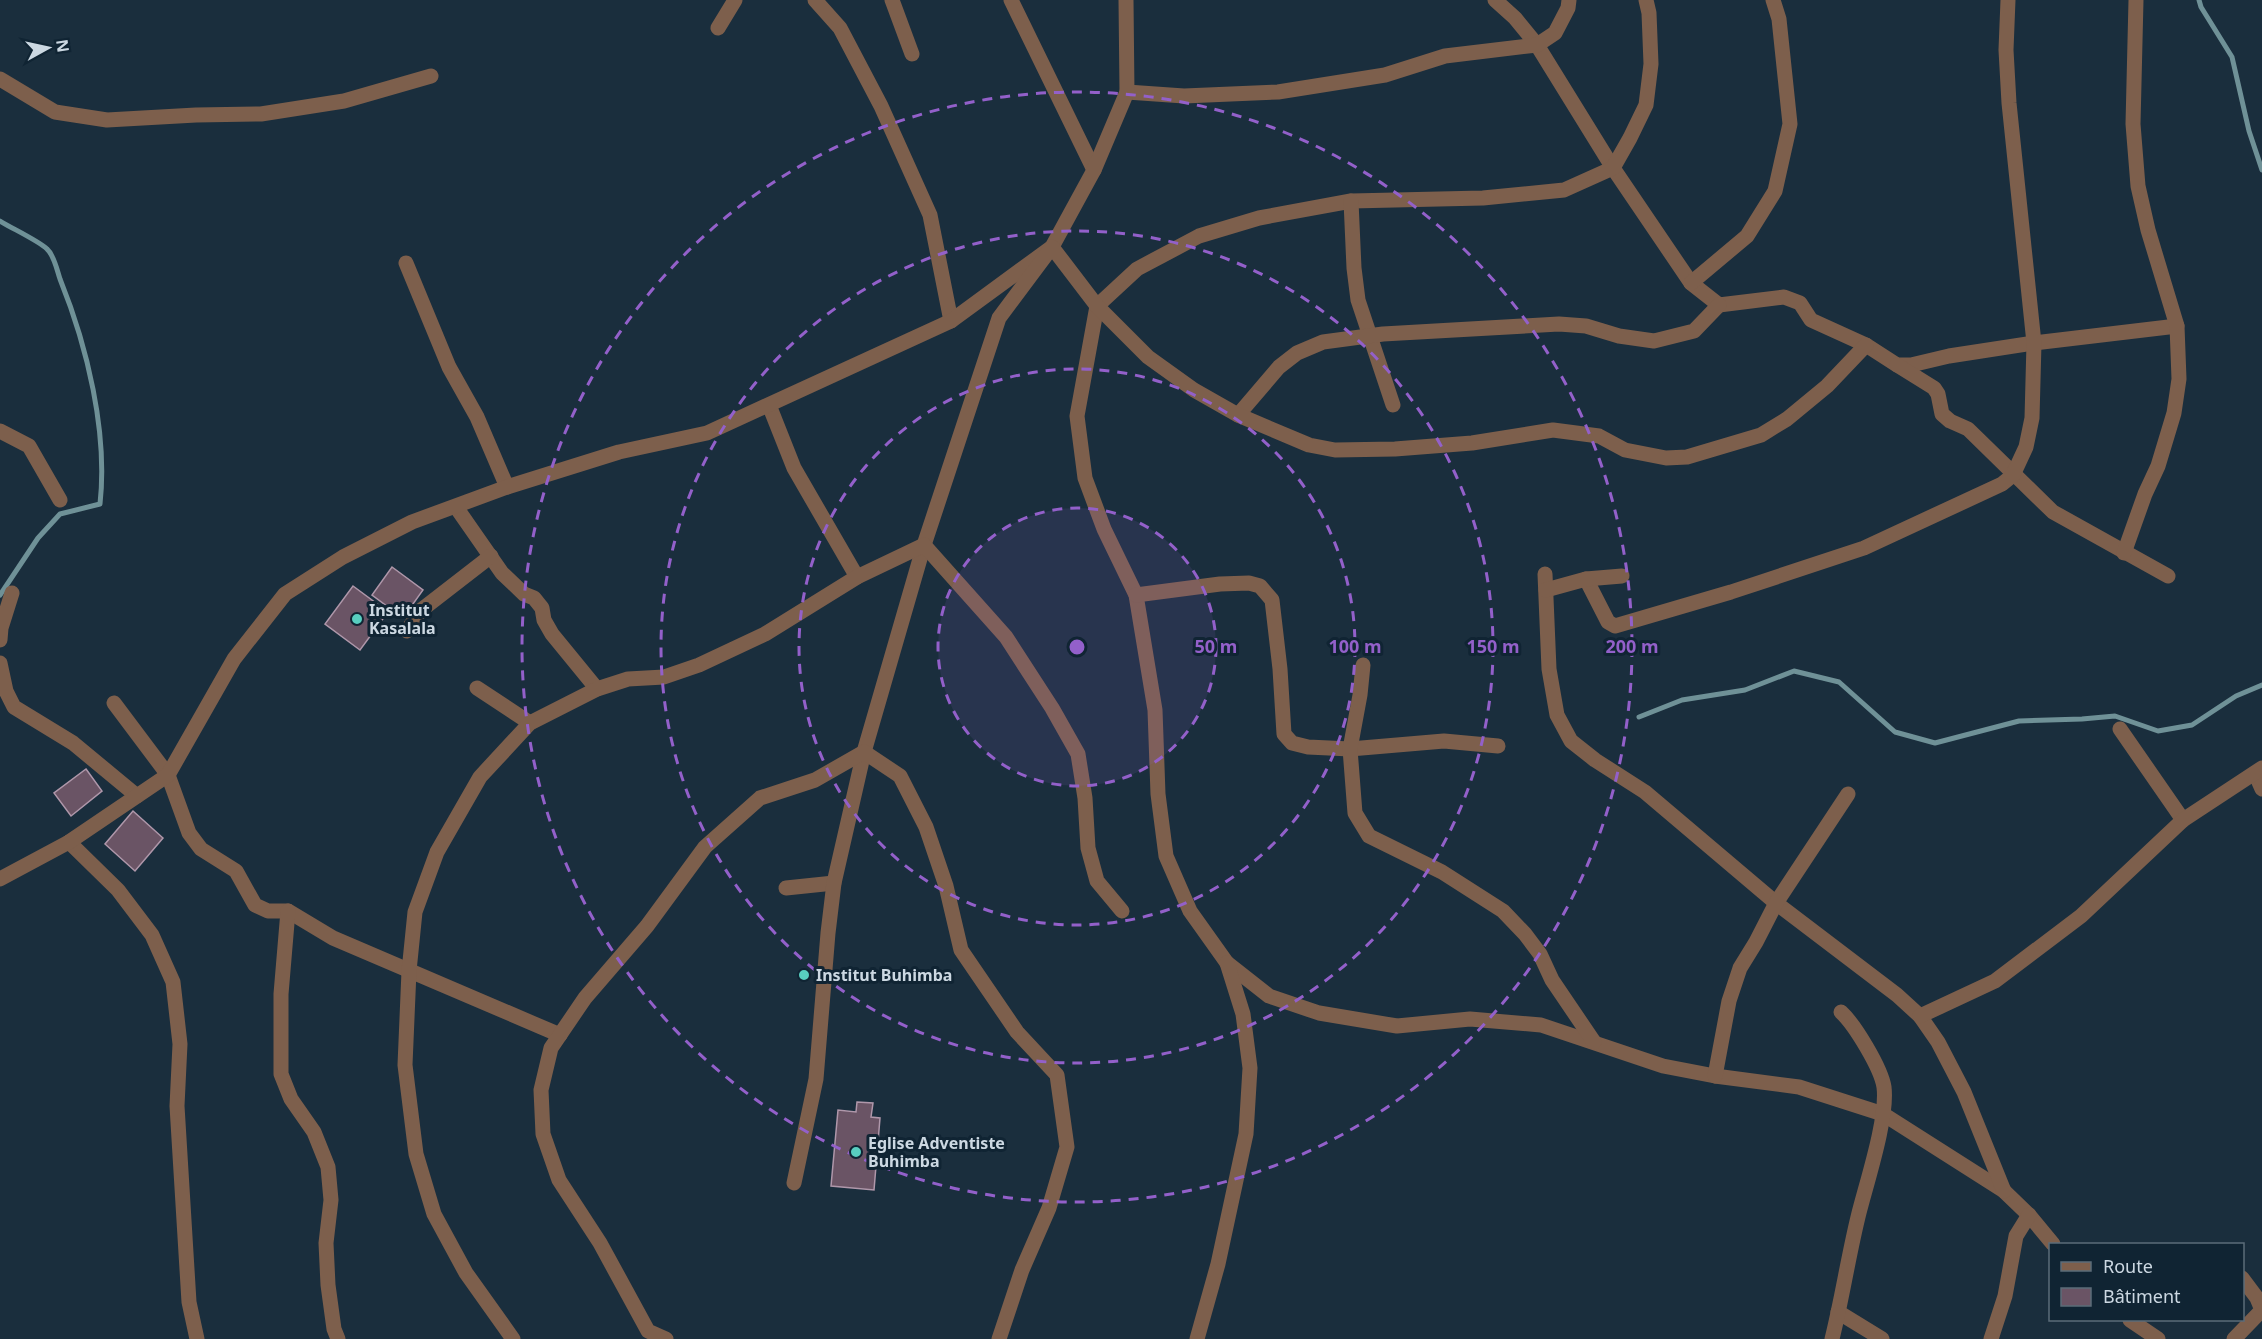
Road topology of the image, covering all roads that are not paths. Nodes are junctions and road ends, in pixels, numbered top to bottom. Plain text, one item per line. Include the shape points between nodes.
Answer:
1 (735, 0) edge
2 (815, 0) edge
3 (892, 0) edge
4 (1011, 0) edge
5 (1126, 0) edge
6 (1495, 0) edge
7 (1569, 0) edge
8 (1646, 0) edge
9 (1773, 0) edge
10 (2008, 0) edge
11 (2136, 0) edge
12 (718, 28) dead end
13 (1537, 45) junction
14 (912, 54) dead end
15 (431, 76) dead end
16 (0, 79) edge
17 (1127, 92) junction
18 (1613, 168) junction
19 (1094, 170) junction
20 (1351, 201) junction
21 (1052, 247) junction
22 (406, 263) dead end
23 (1691, 283) junction
24 (1719, 305) junction
25 (1097, 306) junction
26 (951, 321) junction
27 (2177, 326) junction
28 (1370, 335) junction
29 (2034, 343) junction
30 (1866, 345) junction
31 (1897, 365) junction
32 (770, 405) junction
33 (1393, 405) dead end
34 (1238, 415) junction
35 (0, 431) edge
36 (2013, 475) junction
37 (507, 487) junction
38 (60, 500) dead end
39 (456, 507) junction
40 (924, 545) junction
41 (2124, 553) junction
42 (490, 556) junction
43 (1545, 574) dead end
44 (1622, 576) dead end
45 (2168, 576) dead end
46 (857, 577) junction
47 (1586, 579) junction
48 (1546, 591) junction
49 (12, 593) dead end
50 (1136, 595) junction
51 (407, 631) dead end
52 (0, 640) edge
53 (0, 663) edge
54 (1363, 665) dead end
55 (477, 688) dead end
56 (597, 689) junction
57 (114, 703) dead end
58 (530, 723) junction
59 (2120, 729) dead end
60 (1498, 746) dead end
61 (1350, 749) junction
62 (864, 752) junction
63 (2258, 771) edge
64 (168, 775) junction
65 (2262, 789) edge
66 (1848, 794) dead end
67 (137, 796) junction
68 (2183, 820) junction
69 (69, 842) junction
70 (0, 879) edge
71 (834, 883) junction
72 (786, 888) dead end
73 (1776, 903) junction
74 (288, 911) junction
75 (1122, 911) dead end
76 (1227, 963) junction
77 (409, 971) junction
78 (1841, 1012) dead end
79 (1920, 1016) junction
80 (560, 1035) junction
81 (1594, 1042) junction
82 (1715, 1076) junction
83 (1883, 1114) junction
84 (794, 1183) dead end
85 (2004, 1191) junction
86 (2029, 1215) junction
87 (2051, 1243) edge
88 (2244, 1281) edge
89 (2262, 1310) edge
90 (1838, 1312) junction
91 (2131, 1321) edge
92 (197, 1339) edge
93 (338, 1339) edge
94 (513, 1339) edge
95 (666, 1339) edge
96 (999, 1339) edge
97 (1197, 1339) edge
98 (1832, 1339) edge
99 (1882, 1339) edge
100 (1991, 1339) edge
101 (2158, 1339) edge
102 (2234, 1339) edge

1 - 12 street
2 - 26 street via 840,28 881,106 930,215
3 - 14 street
4 - 19 street
5 - 17 street
6 - 13 street
7 - 13 street via 1555,33
8 - 18 street via 1650,64 1646,105
9 - 23 street via 1779,19 1790,124 1775,191 1747,236
10 - 29 street via 2009,103
11 - 27 street via 2133,124 2138,186
13 - 17 street via 1445,56 1385,75 1278,92 1184,96
13 - 18 street
15 - 16 street via 344,100 261,114 107,120 55,112
17 - 19 street
18 - 20 street via 1564,190 1483,198
18 - 23 street
19 - 21 street
20 - 25 street via 1258,218 1200,237 1137,269
20 - 28 street via 1353,268 1358,300
21 - 25 street
21 - 26 street
21 - 40 street via 999,318
22 - 37 street via 449,367 477,417
23 - 24 street
24 - 28 street via 1694,331 1654,341 1559,324
24 - 30 street via 1784,297 1800,303 1811,320
25 - 34 street via 1148,357
25 - 50 street via 1077,416 1085,478 1104,530
26 - 32 street
27 - 29 street
27 - 41 street via 2179,379 2174,413
28 - 33 street
28 - 34 street via 1323,342 1297,352
29 - 31 street
29 - 36 street via 2032,418 2026,447
30 - 31 street
30 - 34 street via 1827,386 1787,419 1761,435 1687,457 1666,458 1625,450 1599,436 1553,430 1472,443 1335,450 1309,445
31 - 36 street via 1934,388 1942,414 1968,429
32 - 37 street via 707,433 619,452
32 - 46 street via 794,468
35 - 38 street via 29,446
36 - 41 street via 2053,512
36 - 47 street via 2002,484 1864,548 1616,626 1608,622
37 - 39 street
39 - 42 street
39 - 64 street via 392,532 285,594 234,658
40 - 46 street
40 - 62 street
40 - 75 street via 1006,637 1078,754 1088,848 1097,881
41 - 45 street
42 - 51 street via 420,611
42 - 56 street via 513,584 534,598 552,634
43 - 48 street
44 - 47 street
46 - 56 street via 765,634 699,665 664,677 628,679
47 - 48 street
48 - 73 street via 1549,669 1557,715 1571,741 1645,792
49 - 52 street
50 - 61 street via 1220,584 1260,586 1272,600 1276,622 1284,734 1300,745
50 - 76 street via 1155,710 1158,794 1166,856 1190,911
53 - 67 street via 14,706 73,744
54 - 61 street
55 - 58 street
56 - 58 street
57 - 64 street
58 - 77 street via 480,777 437,852 415,912
59 - 68 street
60 - 61 street via 1444,741
61 - 81 street via 1355,813 1369,836 1442,872 1503,911 1540,954 1552,980
62 - 71 street
62 - 80 street via 815,780 760,798 705,847
62 - 96 street via 900,776 926,827 946,886 961,950 1017,1032 1057,1075 1066,1147 1049,1208 1022,1270
63 - 65 street
63 - 68 street
64 - 67 street
64 - 74 street via 189,833 201,849 236,871 255,905 268,911
66 - 73 street
67 - 69 street
68 - 79 street via 2081,916 1995,981
69 - 70 street
69 - 92 street via 118,890 152,935 173,981 180,1044 177,1106 189,1302
71 - 72 street
71 - 84 street via 816,1079
73 - 79 street
73 - 82 street via 1740,968 1729,1000
74 - 77 street via 333,938
74 - 93 street via 281,994 281,1074 291,1099 314,1132 328,1167 328,1285
76 - 81 street via 1269,996 1318,1013 1397,1026 1470,1019 1540,1025
76 - 97 street via 1243,1014 1250,1068 1246,1134
77 - 80 street
77 - 94 street via 405,1065 416,1154 434,1214 466,1273
78 - 83 street via 1878,1070 1884,1087
79 - 85 street via 1964,1092
80 - 95 street via 551,1048 541,1090 543,1134 559,1180 600,1243 648,1331
81 - 82 street via 1663,1066
82 - 83 street via 1799,1087
83 - 85 street
83 - 90 street
85 - 86 street
86 - 87 street
86 - 100 street via 2016,1236 2005,1296
88 - 89 street
89 - 102 street
90 - 98 street
90 - 99 street
91 - 101 street

